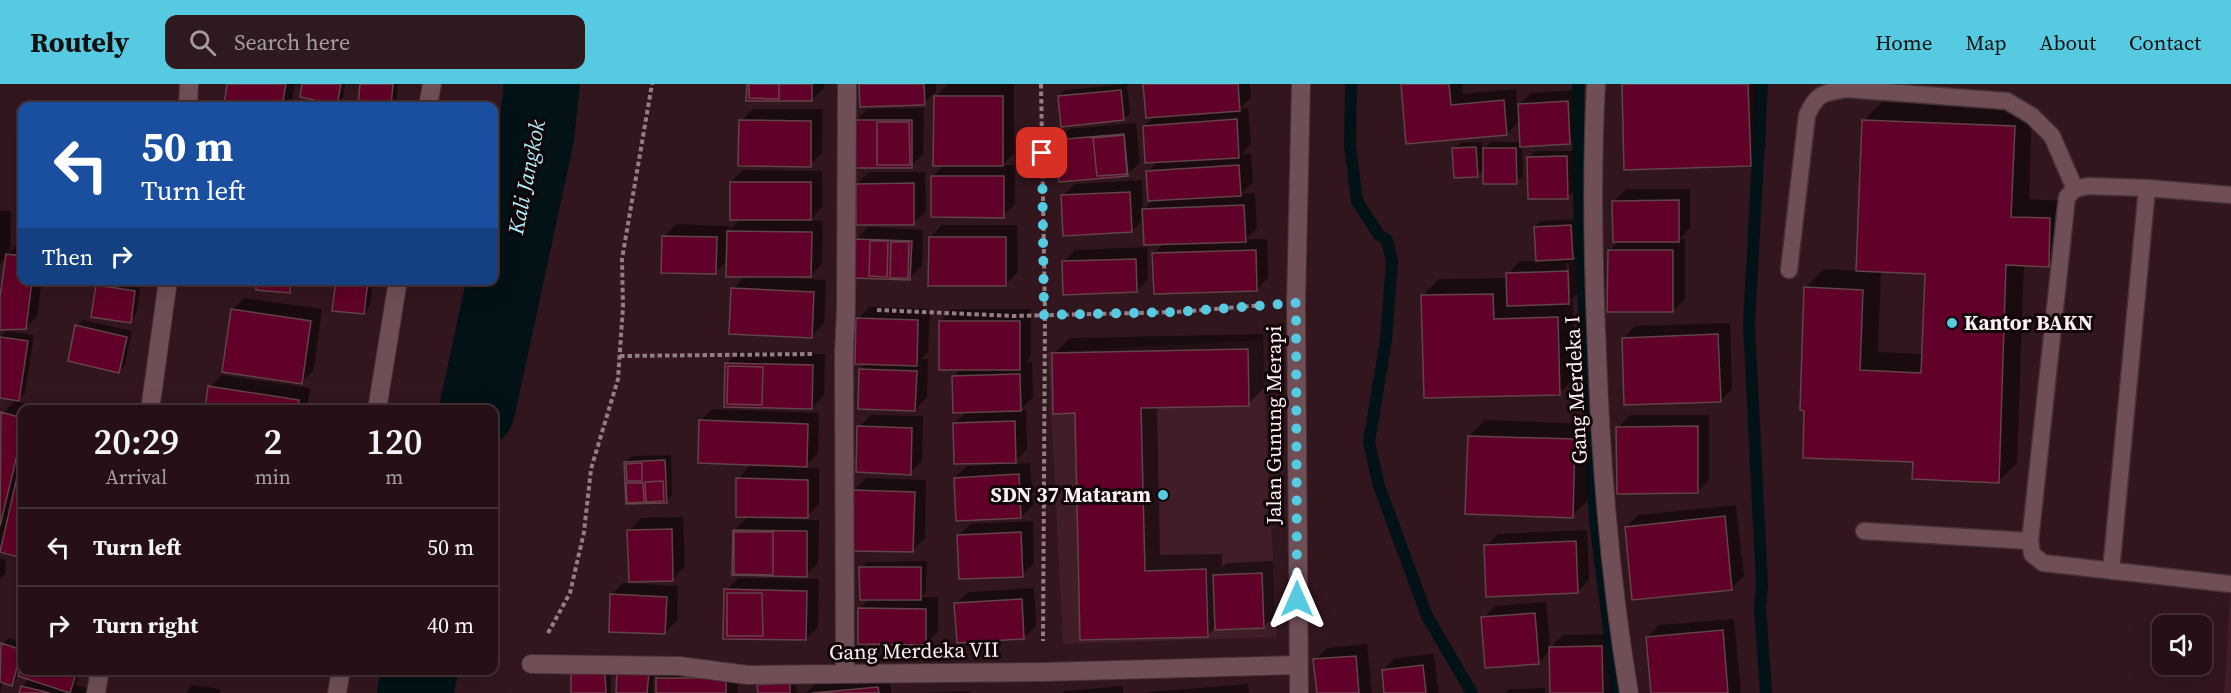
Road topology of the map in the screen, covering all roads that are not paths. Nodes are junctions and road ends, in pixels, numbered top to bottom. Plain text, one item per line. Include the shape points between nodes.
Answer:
1 (189, 84) edge
2 (432, 84) edge
3 (847, 84) edge
4 (1301, 84) edge
5 (1596, 84) edge
6 (188, 102) edge
7 (429, 102) edge
8 (2147, 188) junction
9 (2075, 189) junction
10 (2231, 195) edge
11 (1789, 270) dead end
12 (167, 285) edge
13 (397, 285) edge
14 (151, 405) edge
15 (378, 405) edge
16 (1864, 531) dead end
17 (2030, 541) junction
18 (2111, 571) junction
19 (2231, 584) edge
20 (531, 664) road end
21 (1297, 664) junction
22 (845, 674) junction
23 (99, 675) edge
24 (339, 675) edge
25 (96, 693) edge
26 (337, 693) edge
27 (1299, 693) edge
28 (1629, 693) edge

1 - 6 street
2 - 7 street
3 - 22 street
4 - 21 street, Jalan Gunung Merapi via 1296,303
5 - 28 street, Gang Merdeka I via 1593,252 1601,453 1616,616
8 - 9 lane
8 - 10 lane
8 - 18 lane
9 - 11 lane via 2052,135 2032,116 2007,101 1846,89 1829,92 1814,100 1807,115
9 - 17 lane via 2067,197
12 - 14 street
13 - 15 street
16 - 17 lane
17 - 18 lane via 2032,554 2043,563
18 - 19 lane
20 - 22 street, Gang Merdeka VII via 679,666 748,675
21 - 22 street, Gang Merdeka VII
21 - 27 street, Jalan Gunung Merapi
23 - 25 street
24 - 26 street

